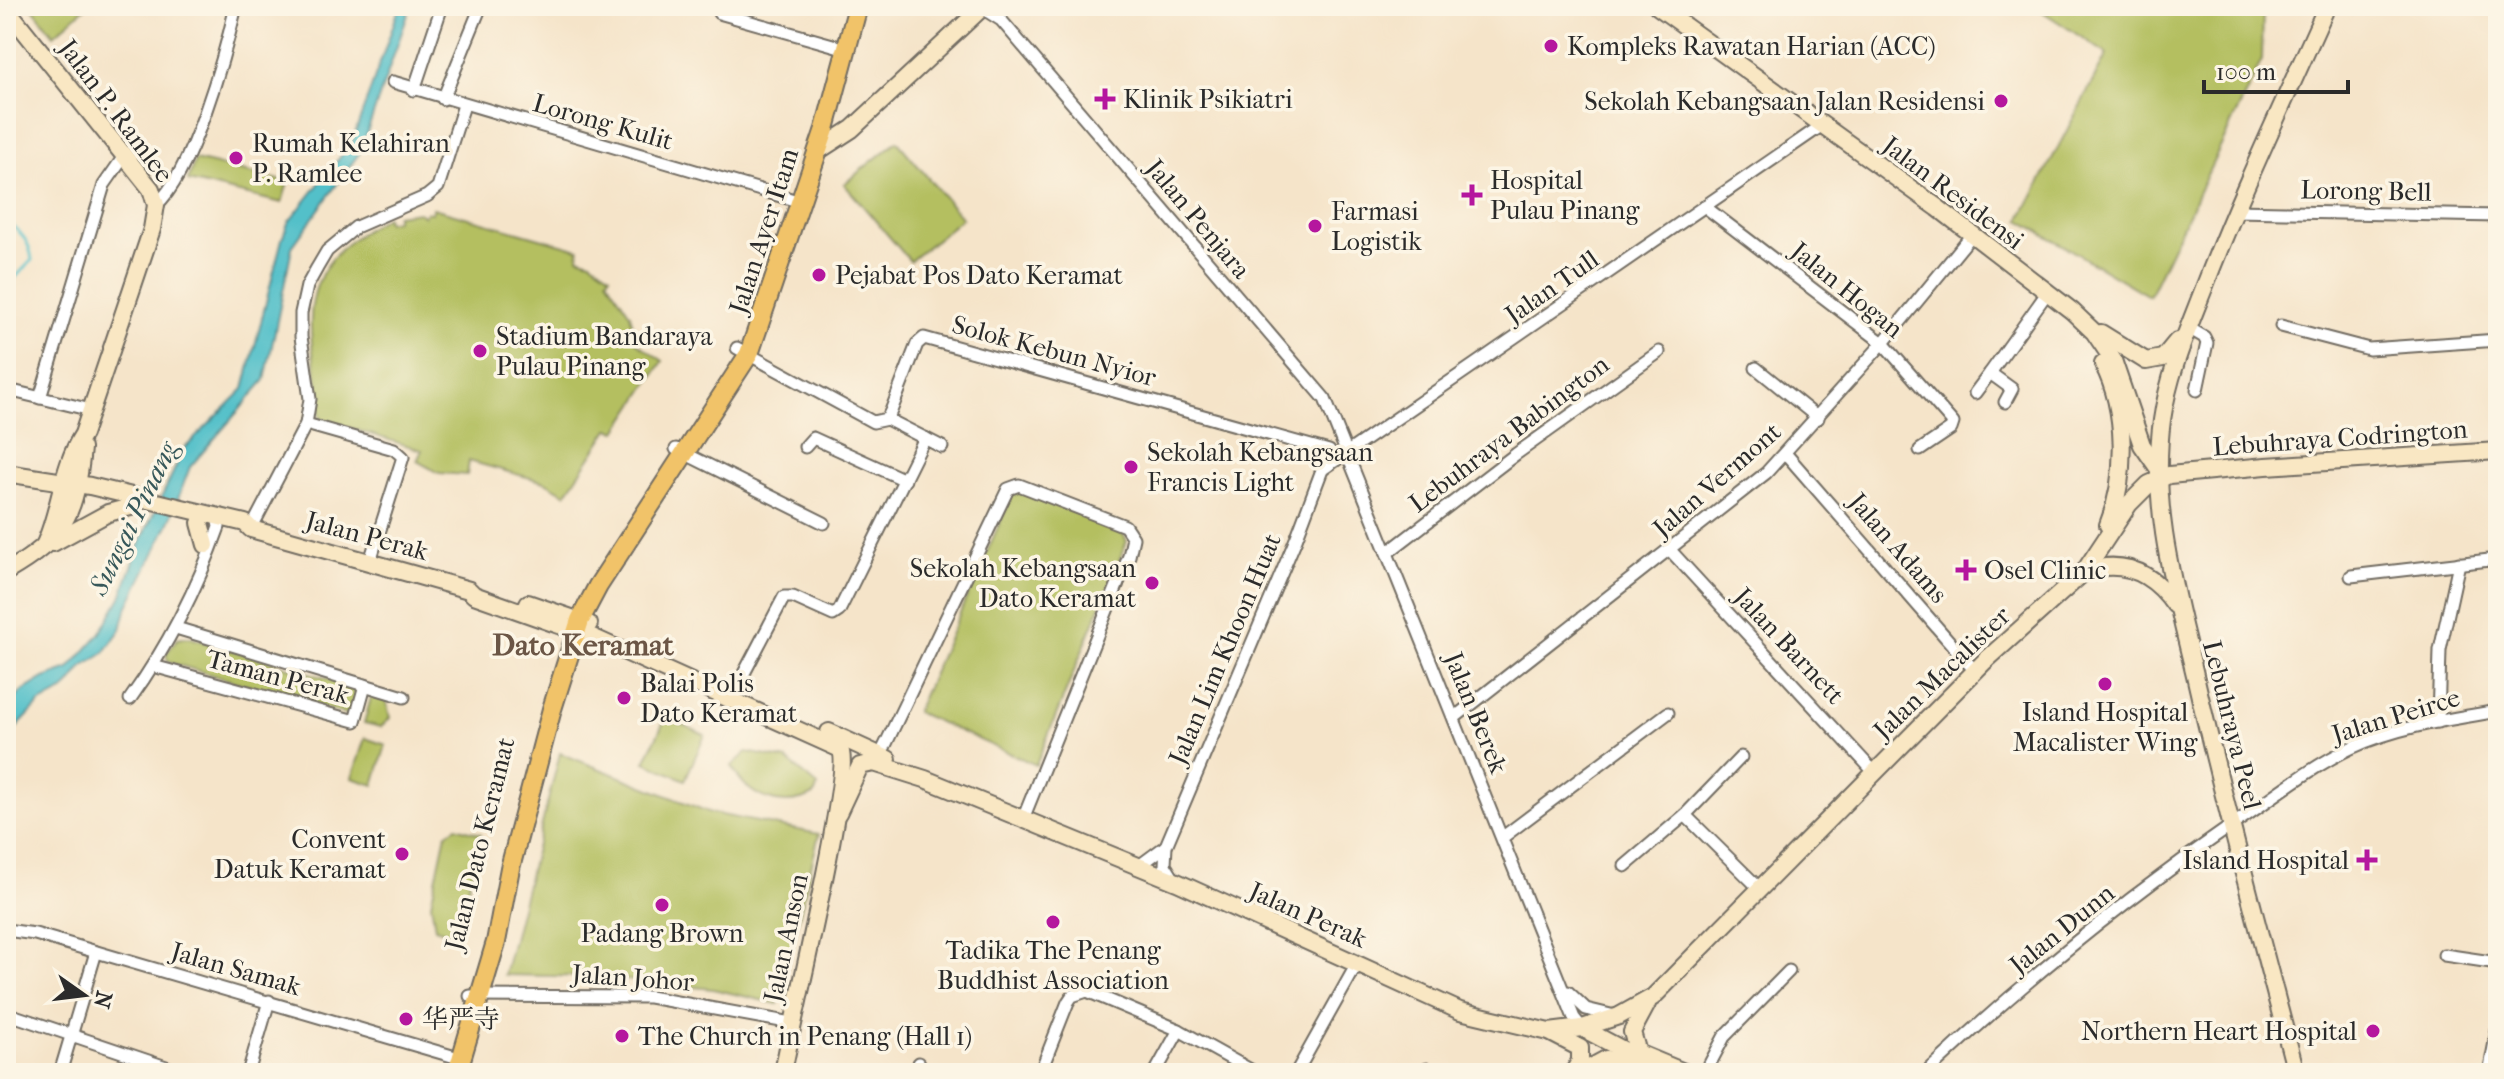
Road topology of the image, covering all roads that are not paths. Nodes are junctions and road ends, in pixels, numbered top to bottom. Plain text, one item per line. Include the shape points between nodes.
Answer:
1 (236, 6) edge
2 (442, 6) edge
3 (481, 6) edge
4 (846, 6) edge
5 (858, 6) edge
6 (1657, 6) edge
7 (2327, 6) edge
8 (988, 7) edge
9 (6, 8) edge
10 (720, 9) edge
11 (842, 48) junction
12 (393, 82) dead end
13 (414, 90) junction
14 (443, 99) junction
15 (464, 105) junction
16 (1821, 126) junction
17 (818, 151) junction
18 (125, 155) junction
19 (796, 200) junction
20 (156, 205) junction
21 (1704, 206) junction
22 (2234, 211) junction
23 (2498, 216) edge
24 (1970, 237) junction
25 (2047, 293) junction
26 (2072, 311) junction
27 (2281, 326) dead end
28 (2187, 327) junction
29 (2498, 340) edge
30 (1883, 343) junction
31 (743, 351) junction
32 (1659, 352) dead end
33 (1756, 368) dead end
34 (1990, 373) junction
35 (8, 390) edge
36 (2197, 390) dead end
37 (1975, 393) dead end
38 (40, 398) junction
39 (2005, 402) dead end
40 (91, 410) junction
41 (1818, 418) junction
42 (887, 419) junction
43 (306, 424) junction
44 (2161, 426) junction
45 (925, 438) junction
46 (1341, 439) junction
47 (805, 447) dead end
48 (942, 447) dead end
49 (1920, 450) dead end
50 (681, 451) junction
51 (1329, 451) junction
52 (2498, 451) edge
53 (1346, 454) junction
54 (1786, 454) junction
55 (1323, 469) junction
56 (2158, 473) junction
57 (2186, 473) junction
58 (12, 474) edge
59 (905, 480) junction
60 (69, 487) junction
61 (148, 507) junction
62 (2161, 516) junction
63 (210, 521) junction
64 (824, 523) dead end
65 (257, 526) junction
66 (44, 546) junction
67 (206, 550) joint
68 (1670, 550) junction
69 (1387, 553) junction
70 (2096, 557) junction
71 (2498, 559) edge
72 (370, 561) junction
73 (2459, 563) junction
74 (6, 572) edge
75 (2084, 572) junction
76 (2351, 576) dead end
77 (2179, 611) junction
78 (573, 623) junction
79 (176, 628) junction
80 (153, 666) junction
81 (1975, 671) junction
82 (365, 685) junction
83 (404, 697) dead end
84 (734, 698) junction
85 (130, 699) dead end
86 (2498, 711) edge
87 (1668, 713) dead end
88 (1454, 718) junction
89 (2438, 722) junction
90 (880, 756) junction
91 (1741, 757) dead end
92 (1875, 773) junction
93 (925, 779) junction
94 (838, 813) junction
95 (1685, 815) junction
96 (1023, 819) junction
97 (2231, 825) junction
98 (1503, 837) junction
99 (1166, 846) junction
100 (1139, 866) junction
101 (1625, 866) dead end
102 (1177, 882) junction
103 (1760, 889) junction
104 (6, 930) edge
105 (96, 952) junction
106 (2444, 955) dead end
107 (2498, 963) edge
108 (1357, 964) junction
109 (1789, 971) dead end
110 (1566, 989) junction
111 (476, 996) junction
112 (1653, 997) junction
113 (269, 1001) junction
114 (6, 1013) edge
115 (1619, 1016) junction
116 (792, 1023) junction
117 (2498, 1026) edge
118 (1582, 1028) junction
119 (1179, 1030) junction
120 (1549, 1032) junction
121 (71, 1035) junction
122 (451, 1067) edge
123 (153, 1069) edge
124 (1665, 1070) edge
125 (60, 1073) edge
126 (184, 1073) edge
127 (248, 1073) edge
128 (783, 1073) edge
129 (1040, 1073) edge
130 (1155, 1073) edge
131 (1256, 1073) edge
132 (1296, 1073) edge
133 (1573, 1073) edge
134 (1580, 1073) edge
135 (1686, 1073) edge
136 (1705, 1073) edge
137 (1926, 1073) edge
138 (2296, 1073) edge
139 (2489, 1073) edge

1 - 20 street via 196,132 167,195
2 - 13 street
3 - 14 street
4 - 11 main road, Jalan Ayer Itam
5 - 11 main road, Jalan Ayer Itam
6 - 16 main road, Jalan Residensi
7 - 22 main road
8 - 17 main road via 852,129
8 - 46 street, Jalan Penjara via 1320,391
9 - 18 main road, Jalan P. Ramlee
10 - 11 street
11 - 17 main road, Jalan Ayer Itam
11 - 19 main road, Jalan Ayer Itam
12 - 13 street, Lorong Kulit
13 - 14 street, Lorong Kulit
14 - 15 street, Lorong Kulit
15 - 19 street, Lorong Kulit
15 - 43 street via 438,187 356,227 327,251 307,286 301,313 310,399
16 - 21 street, Jalan Tull
16 - 24 main road, Jalan Residensi via 1938,208
17 - 19 main road, Jalan Ayer Itam
18 - 20 main road, Jalan P. Ramlee via 151,189
18 - 38 street via 104,185
19 - 31 main road, Jalan Ayer Itam
20 - 40 main road, Jalan P. Ramlee
21 - 30 street, Jalan Hogan
21 - 53 street, Jalan Tull
22 - 23 street, Lorong Bell
22 - 28 main road
24 - 25 main road, Jalan Residensi
24 - 30 street, Jalan Vermont
25 - 26 main road, Jalan Residensi
25 - 34 street
26 - 28 main road via 2146,361 2163,358
26 - 56 main road, Jalan Residensi via 2113,360 2142,445
26 - 70 main road via 2106,368 2119,426 2119,484
27 - 29 street via 2369,349
28 - 36 street via 2207,343
28 - 44 main road
30 - 41 street, Jalan Vermont
30 - 49 street, Jalan Hogan via 1953,423
31 - 42 street via 873,422
31 - 50 main road, Jalan Ayer Itam
32 - 69 street, Lebuhraya Babington
33 - 41 street
34 - 37 street
34 - 39 street via 2012,389
35 - 38 street
38 - 40 street
40 - 60 main road, Jalan P. Ramlee via 72,453
41 - 54 street, Jalan Vermont
42 - 45 street
42 - 51 street, Solok Kebun Nyior via 924,338
43 - 65 street
43 - 72 street via 394,449 403,457
44 - 56 main road
44 - 57 main road via 2171,461
45 - 48 street
45 - 59 street
46 - 51 street, Jalan Lim Khoon Huat
46 - 53 street, Jalan Penjara
47 - 59 street via 813,438
50 - 64 street
50 - 78 main road, Jalan Ayer Itam
51 - 55 street, Jalan Lim Khoon Huat
52 - 57 main road, Lebuhraya Codrington
53 - 55 street
53 - 69 street, Jalan Berek
54 - 68 street, Jalan Vermont
54 - 81 street, Jalan Adams
55 - 99 street, Jalan Lim Khoon Huat
56 - 57 main road, Lebuhraya Codrington
56 - 62 main road, Lebuhraya Peel
56 - 70 main road, Jalan Macalister via 2129,504
57 - 62 main road via 2166,494
58 - 60 main road, Jalan Perak
59 - 84 street via 839,611 827,613 784,597
60 - 61 main road, Jalan Perak
60 - 61 main road
60 - 66 main road, Jalan P. Ramlee
61 - 63 main road, Jalan Perak
61 - 63 main road, Jalan Perak
61 - 66 main road via 108,513
62 - 77 main road, Lebuhraya Peel
63 - 65 main road, Jalan Perak
63 - 67 main road
65 - 72 main road, Jalan Perak
66 - 74 main road
67 - 79 street
68 - 88 street, Jalan Vermont
68 - 92 street, Jalan Barnett
69 - 88 street, Jalan Berek
70 - 75 main road, Jalan Macalister
71 - 73 street
72 - 78 main road, Jalan Perak via 476,588
73 - 76 street
73 - 89 street via 2440,650
75 - 77 main road via 2111,566 2144,573 2163,587
75 - 81 main road, Jalan Macalister
77 - 97 main road, Lebuhraya Peel
78 - 84 main road, Jalan Perak
78 - 111 main road, Jalan Dato Keramat
79 - 80 street
79 - 82 street, Taman Perak
80 - 82 street, Taman Perak via 355,721
80 - 85 street
81 - 92 main road, Jalan Macalister
82 - 83 street, Taman Perak
84 - 90 main road, Jalan Perak
84 - 94 main road, Jalan Perak via 840,749 844,762
86 - 89 street, Jalan Peirce
87 - 98 street
88 - 98 street, Jalan Berek
89 - 97 street, Jalan Peirce via 2353,747
90 - 93 main road, Jalan Perak
90 - 96 street via 1011,486 1125,526 1133,538 1129,556
91 - 95 street
92 - 103 main road, Jalan Macalister
93 - 94 main road, Jalan Perak via 868,762 854,775
93 - 96 main road, Jalan Perak
94 - 116 main road, Jalan Anson
95 - 101 street
95 - 103 street
96 - 100 main road, Jalan Perak
97 - 137 street, Jalan Dunn via 2100,924
97 - 138 main road, Lebuhraya Peel
98 - 110 street, Jalan Berek
99 - 100 street
99 - 102 street via 1165,865
100 - 102 main road, Jalan Perak
102 - 108 main road, Jalan Perak
103 - 112 main road, Jalan Macalister
104 - 105 street, Jalan Samak
105 - 113 street, Jalan Samak
105 - 121 street
106 - 107 street
108 - 120 main road, Jalan Perak via 1460,1011
108 - 132 street
109 - 136 street via 1724,1037
110 - 115 street via 1586,1009
110 - 118 street, Jalan Berek
111 - 116 street, Jalan Johor via 649,997
111 - 122 main road, Jalan Dato Keramat
112 - 115 main road, Jalan Macalister
112 - 135 main road via 1636,1020 1633,1044 1638,1053
113 - 122 street, Jalan Samak via 341,1022
113 - 127 street
114 - 121 street
115 - 118 main road, Jalan Macalister
116 - 128 main road, Jalan Anson
117 - 139 street
118 - 120 main road, Jalan Perak
118 - 124 main road
119 - 129 street via 1095,991 1078,993 1068,1002
119 - 130 street
119 - 131 street
120 - 133 main road via 1580,1048
121 - 123 street
121 - 125 street
123 - 126 street
124 - 134 main road via 1616,1058

